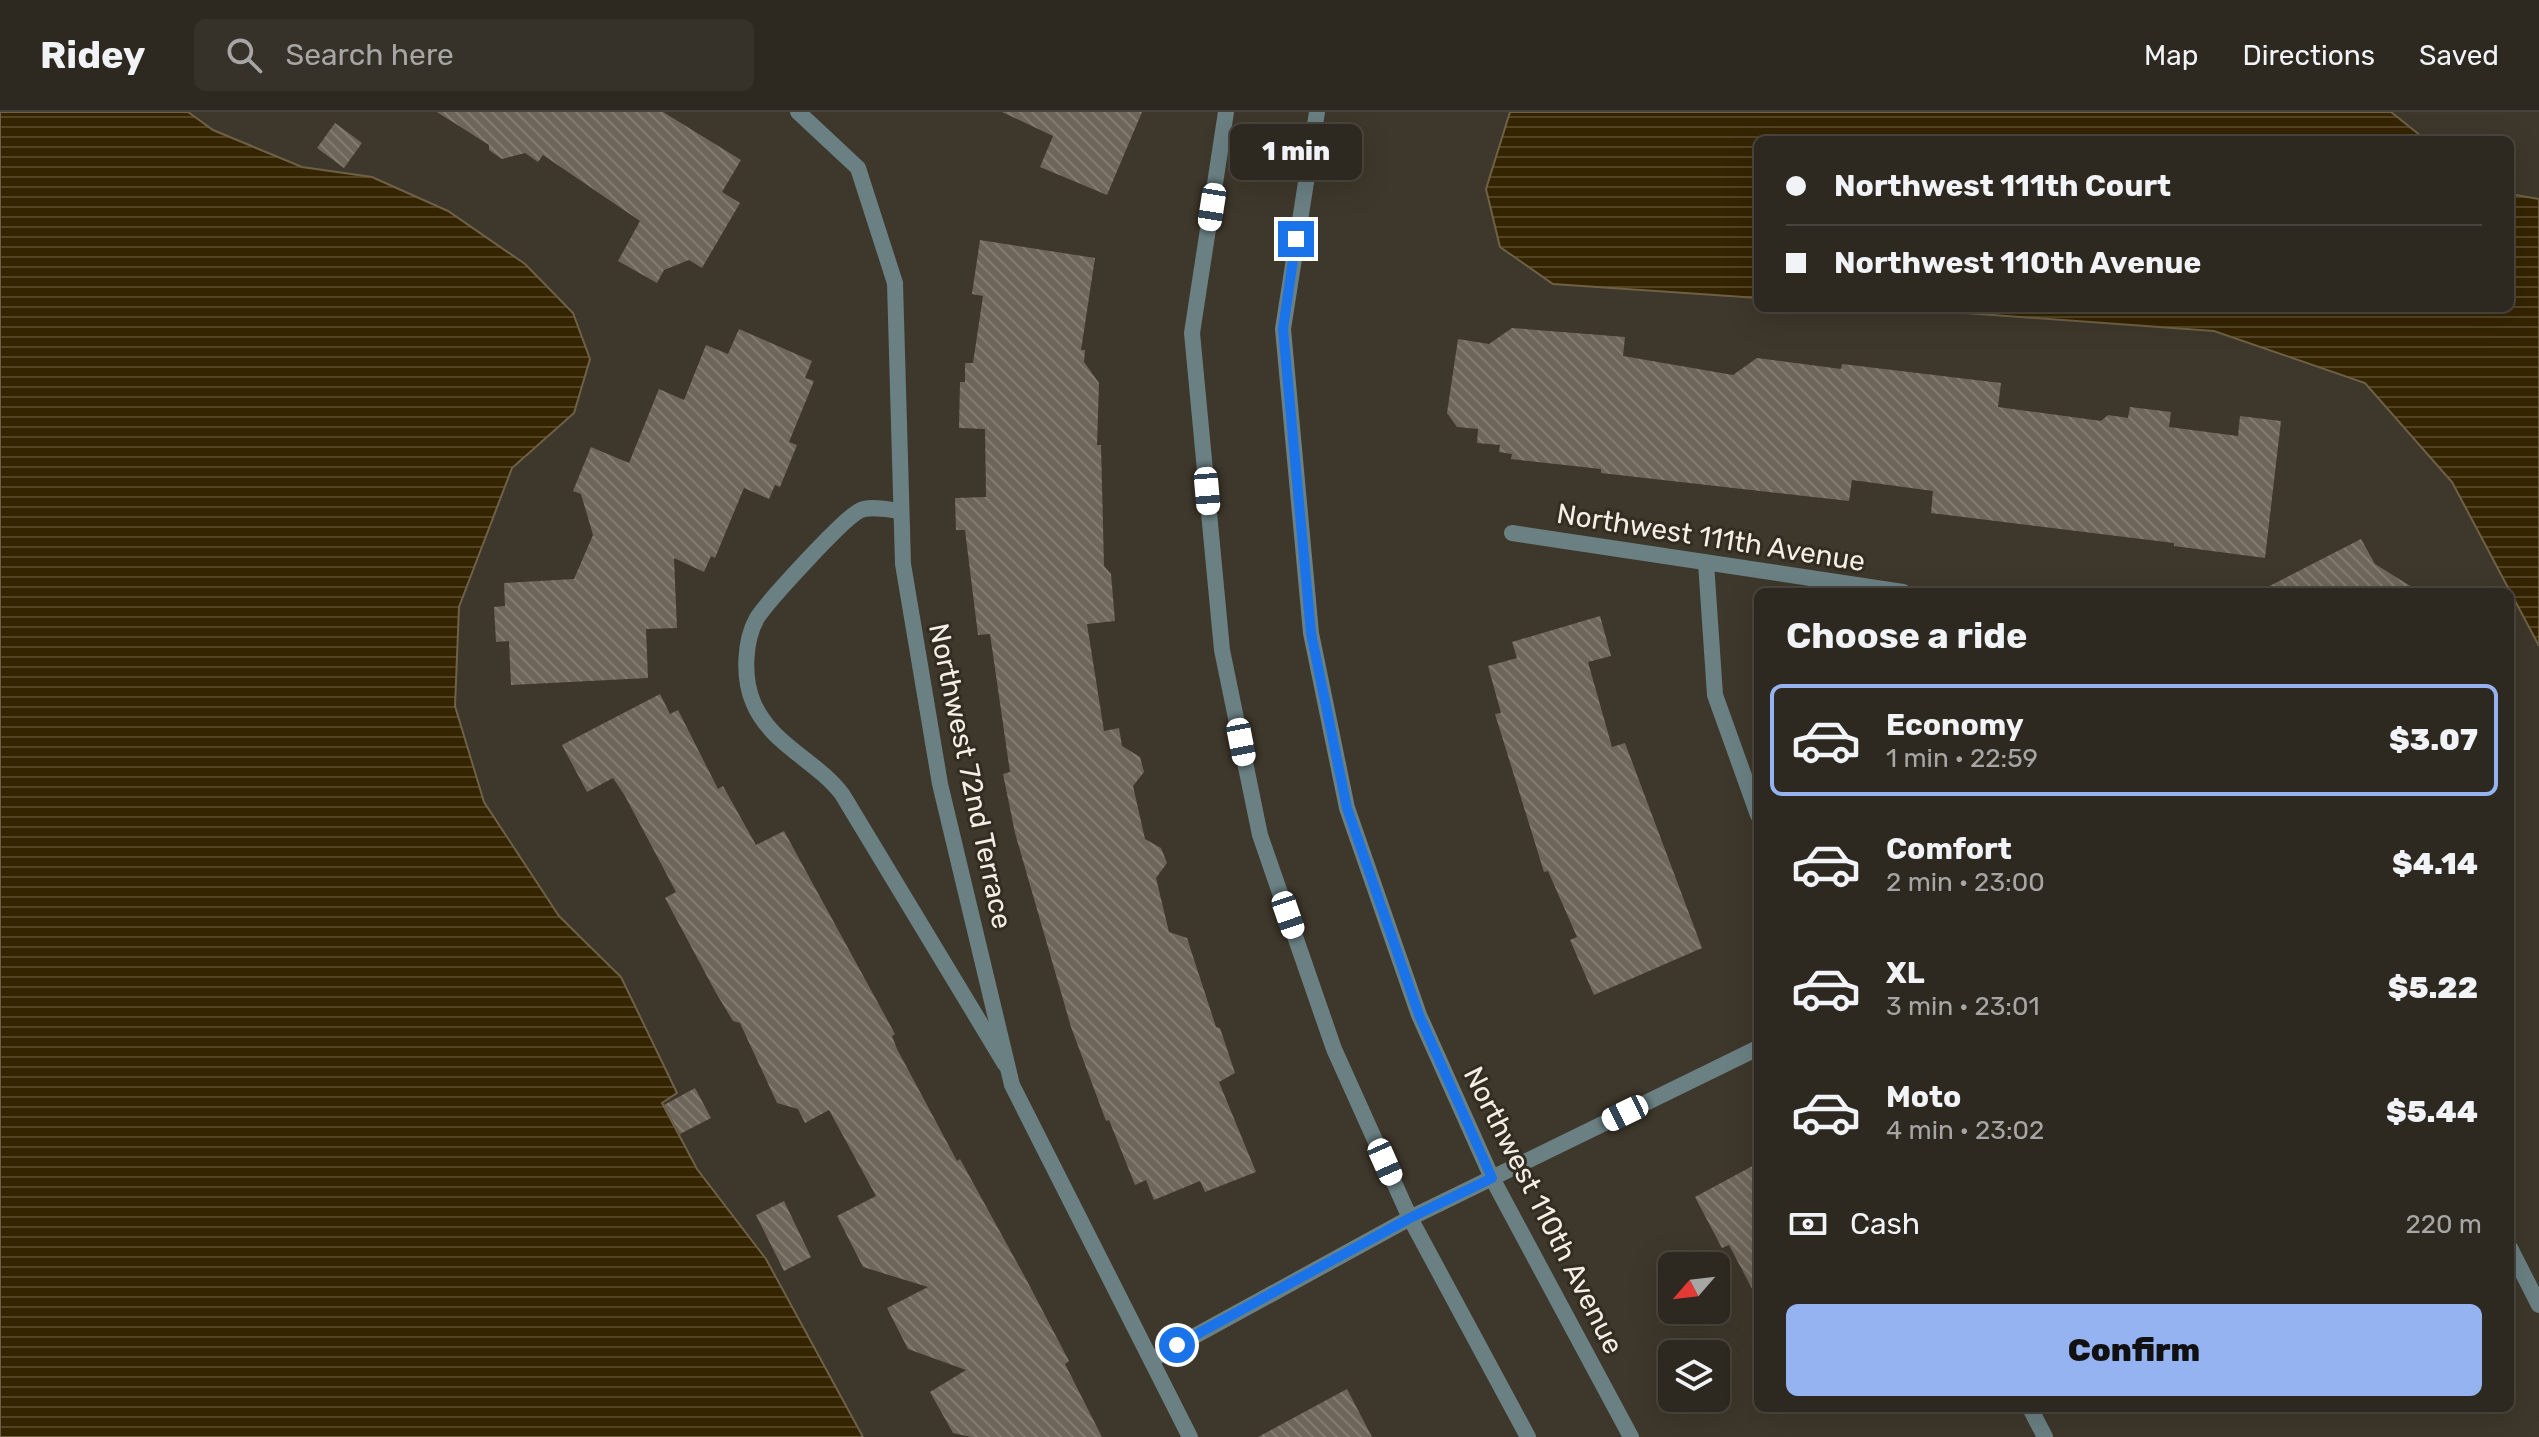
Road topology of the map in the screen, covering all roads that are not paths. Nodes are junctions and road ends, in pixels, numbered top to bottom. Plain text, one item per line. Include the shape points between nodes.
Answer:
1 (798, 112) edge
2 (1226, 112) edge
3 (1317, 112) edge
4 (901, 511) junction
5 (1512, 533) dead end
6 (1706, 563) junction
7 (1876, 588) edge
8 (1754, 804) edge
9 (1754, 1050) edge
10 (1009, 1071) junction
11 (1492, 1178) junction
12 (1410, 1218) junction
13 (2514, 1256) edge
14 (2539, 1305) edge
15 (1151, 1360) junction
16 (2032, 1412) edge
17 (1190, 1437) edge
18 (1528, 1437) edge
19 (1631, 1437) edge
20 (2045, 1437) edge

1 - 4 street, Northwest 72nd Terrace via 858,168 895,283
2 - 12 street via 1192,333 1222,650 1260,835 1334,1049
3 - 11 street, Northwest 110th Avenue via 1283,329 1311,633 1347,808 1419,1015
4 - 10 street, Northwest 72nd Terrace via 903,564 940,784
4 - 10 street via 862,509 844,522 757,619 746,671 753,702 771,732 828,776 842,794
5 - 6 street, Northwest 111th Avenue
6 - 7 street, Northwest 111th Avenue
6 - 8 street via 1715,695
9 - 11 street
10 - 15 street, Northwest 72nd Terrace
11 - 12 street
11 - 19 street, Northwest 110th Avenue
12 - 15 street
12 - 18 street
13 - 14 street
15 - 17 street, Northwest 72nd Terrace
16 - 20 street

